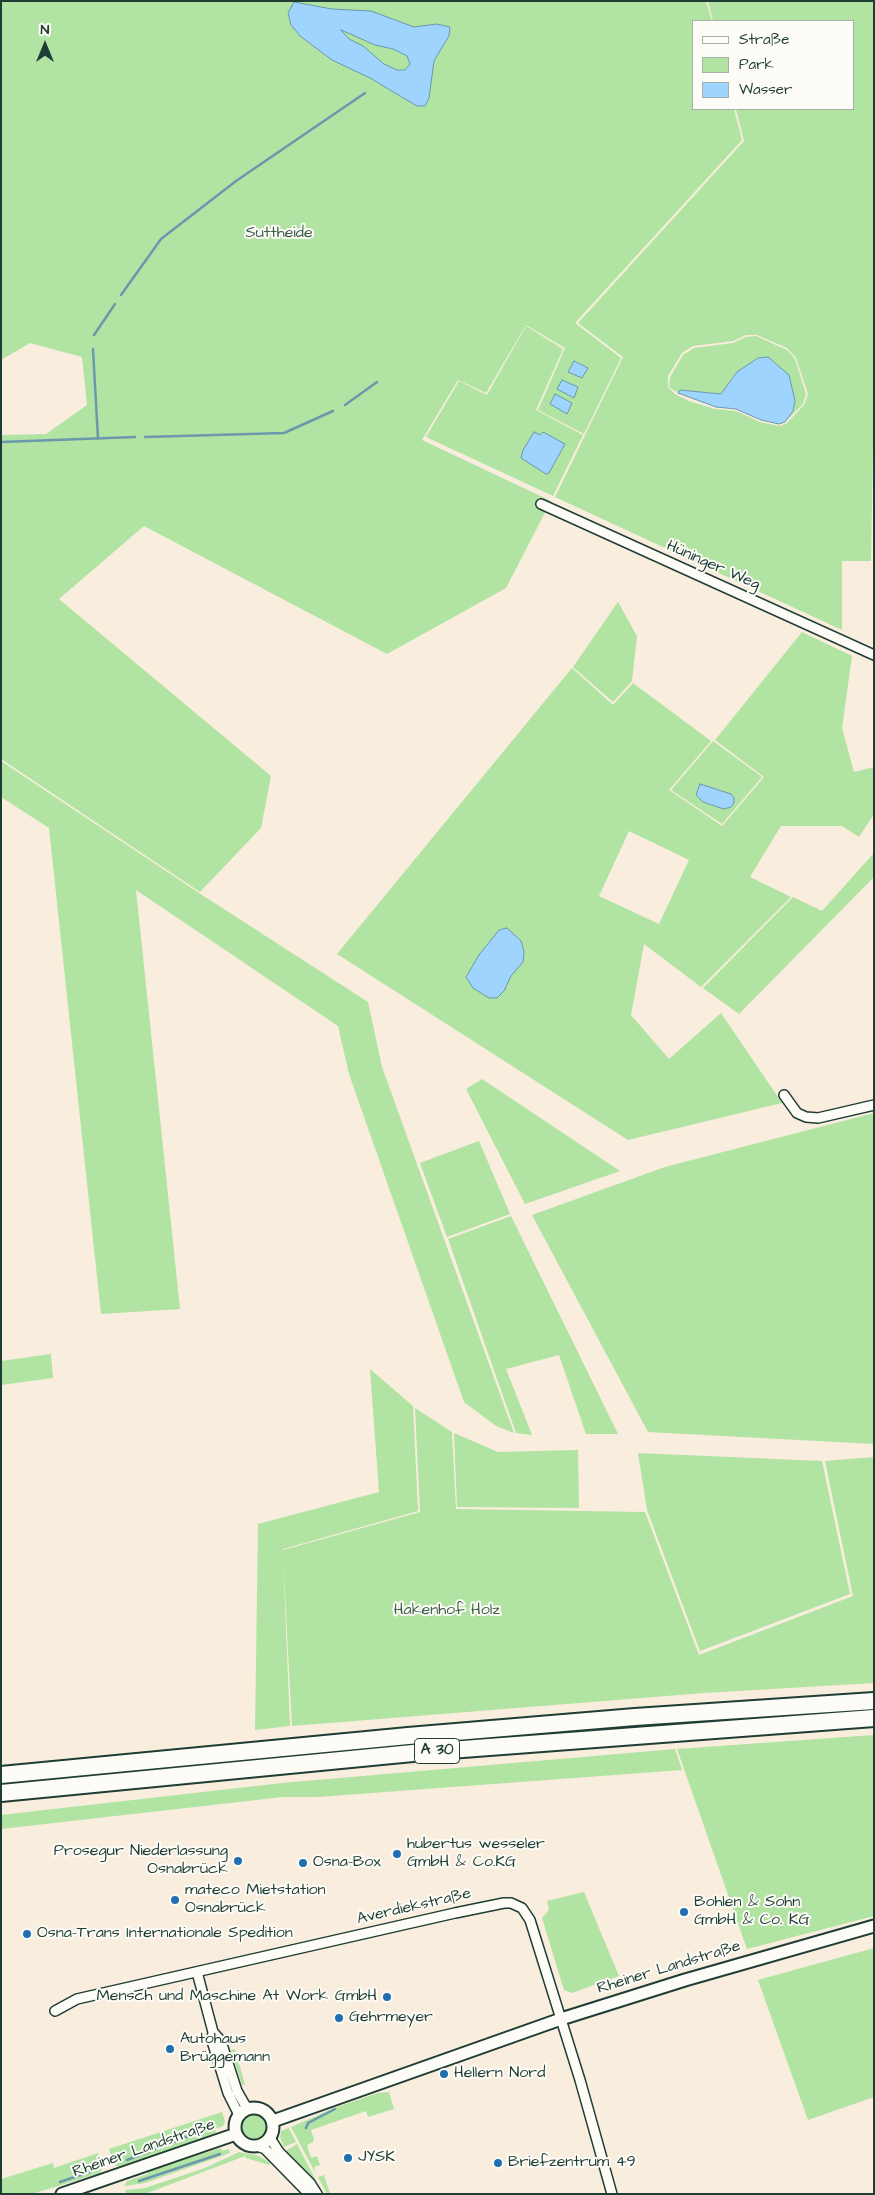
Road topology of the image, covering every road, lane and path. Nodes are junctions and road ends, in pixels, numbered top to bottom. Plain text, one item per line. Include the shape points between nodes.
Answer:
1 (541, 504) dead end
2 (874, 655) edge
3 (784, 1095) dead end
4 (874, 1104) edge
5 (874, 1701) edge
6 (874, 1718) edge
7 (1, 1775) edge
8 (1, 1793) edge
9 (874, 1926) edge
10 (197, 1972) junction
11 (55, 2011) dead end
12 (561, 2019) junction
13 (213, 2032) junction
14 (250, 2108) junction
15 (239, 2115) junction
16 (273, 2121) junction
17 (236, 2134) junction
18 (270, 2138) junction
19 (257, 2146) junction
20 (62, 2194) edge
21 (309, 2194) edge
22 (317, 2194) edge
23 (612, 2194) edge

1 - 2 street, Hüninger Weg
3 - 4 street via 797,1113 806,1117 818,1118
5 - 7 highway, A 30 via 408,1736
6 - 8 highway, A 30 via 433,1751
9 - 12 street, Rheiner Landstraße
10 - 11 street, Averdiekstraße via 77,1999
10 - 12 street, Averdiekstraße via 511,1903 522,1908 530,1920
10 - 13 street
12 - 16 street, Rheiner Landstraße
12 - 23 street
13 - 14 street via 221,2041 237,2091
13 - 15 street via 212,2042 228,2093
14 - 15 street
14 - 16 street via 261,2109
15 - 17 street, Rheiner Landstraße via 235,2124
16 - 18 street
17 - 19 street, Rheiner Landstraße via 245,2144
17 - 20 street, Rheiner Landstraße
18 - 19 street
18 - 22 street
19 - 21 street via 265,2149

